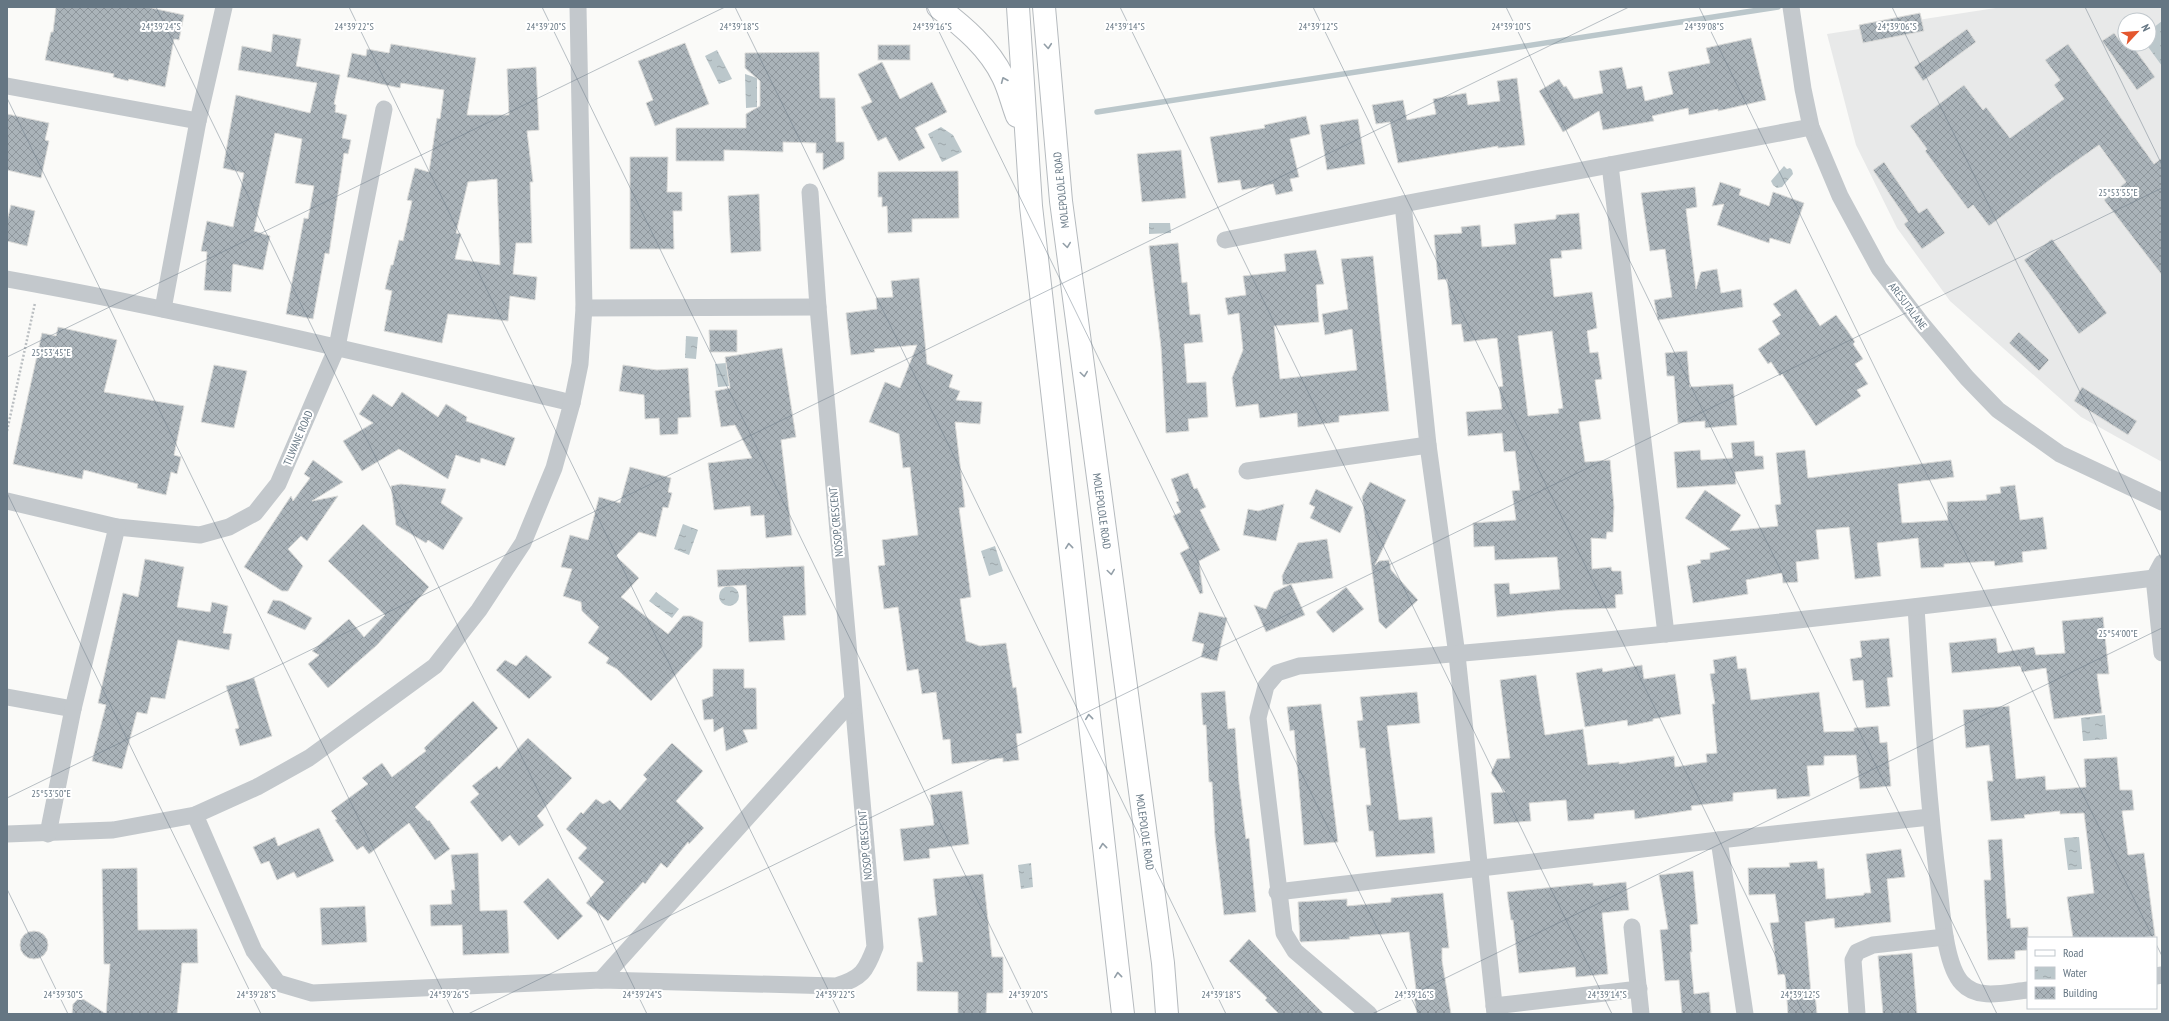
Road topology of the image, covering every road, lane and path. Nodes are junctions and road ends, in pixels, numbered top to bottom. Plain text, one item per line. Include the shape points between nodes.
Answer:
1 (224, 7) edge
2 (578, 7) edge
3 (938, 7) edge
4 (1018, 7) edge
5 (1044, 7) edge
6 (1791, 7) edge
7 (7, 86) edge
8 (384, 109) dead end
9 (198, 121) junction
10 (1811, 127) junction
11 (1026, 144) junction
12 (1610, 165) junction
13 (810, 192) dead end
14 (1403, 204) junction
15 (1226, 240) dead end
16 (7, 279) edge
17 (39, 285) junction
18 (818, 307) junction
19 (584, 308) junction
20 (163, 309) junction
21 (337, 347) junction
22 (572, 403) junction
23 (7, 431) edge
24 (1428, 445) junction
25 (1247, 471) dead end
26 (7, 501) edge
27 (2162, 502) edge
28 (117, 526) junction
29 (2158, 570) edge
30 (1916, 607) junction
31 (1666, 634) junction
32 (2162, 653) edge
33 (1457, 655) junction
34 (7, 697) edge
35 (852, 701) junction
36 (73, 709) junction
37 (195, 815) junction
38 (1930, 817) junction
39 (7, 834) edge
40 (48, 834) junction
41 (1719, 840) junction
42 (1481, 870) junction
43 (1277, 892) junction
44 (1632, 927) dead end
45 (1945, 936) junction
46 (601, 980) junction
47 (1639, 989) junction
48 (2027, 990) edge
49 (1495, 1010) edge
50 (1122, 1014) edge
51 (1167, 1014) edge
52 (1369, 1014) edge
53 (1642, 1014) edge
54 (1745, 1014) edge
55 (1857, 1014) edge

1 - 9 street
2 - 19 street
11 -> 3 main road via 1004,78 985,48 962,25
4 - 11 main road
5 -> 51 main road, MOLEPOLOLE ROAD via 1061,201 1161,947
6 - 10 street, ARESUTALANE
7 - 9 street
8 - 21 street, TILWANE ROAD
9 - 20 street
10 - 12 street
10 - 27 street, ARESUTALANE via 1840,196 1879,268 1967,378 1998,410 2060,454
50 -> 11 main road
12 - 14 street
12 - 31 street
13 - 18 street, NOSOP CRESCENT
14 - 15 street
14 - 24 street
16 - 17 street
17 - 20 street
17 - 23 path
18 - 19 street
18 - 35 street, NOSOP CRESCENT
19 - 22 street via 580,364
20 - 21 street
21 - 22 street
21 - 28 street, TILWANE ROAD via 278,484 255,513 229,528 200,534
22 - 37 street via 554,468 523,543 479,610 435,666 309,758 257,787
24 - 25 street
24 - 33 street
26 - 28 street, TILWANE ROAD
28 - 36 street
29 - 30 street
29 - 32 street
30 - 31 street
30 - 38 street
31 - 33 street
33 - 42 street
33 - 43 street via 1299,666 1277,673 1266,686 1258,718
34 - 36 street
35 - 46 street
35 - 46 street, NOSOP CRESCENT via 875,947 866,970 852,981 836,986
36 - 40 street
37 - 40 street via 113,830
37 - 46 street via 254,951 278,983 312,993
38 - 41 street
38 - 45 street
39 - 40 street
41 - 42 street
41 - 54 street
42 - 43 street
42 - 49 street
43 - 52 street via 1284,933 1295,951
44 - 47 street
45 - 48 street via 1956,975 1963,984 1975,992 1986,994
45 - 55 street via 1873,944 1857,952 1853,960
47 - 49 street
47 - 53 street

